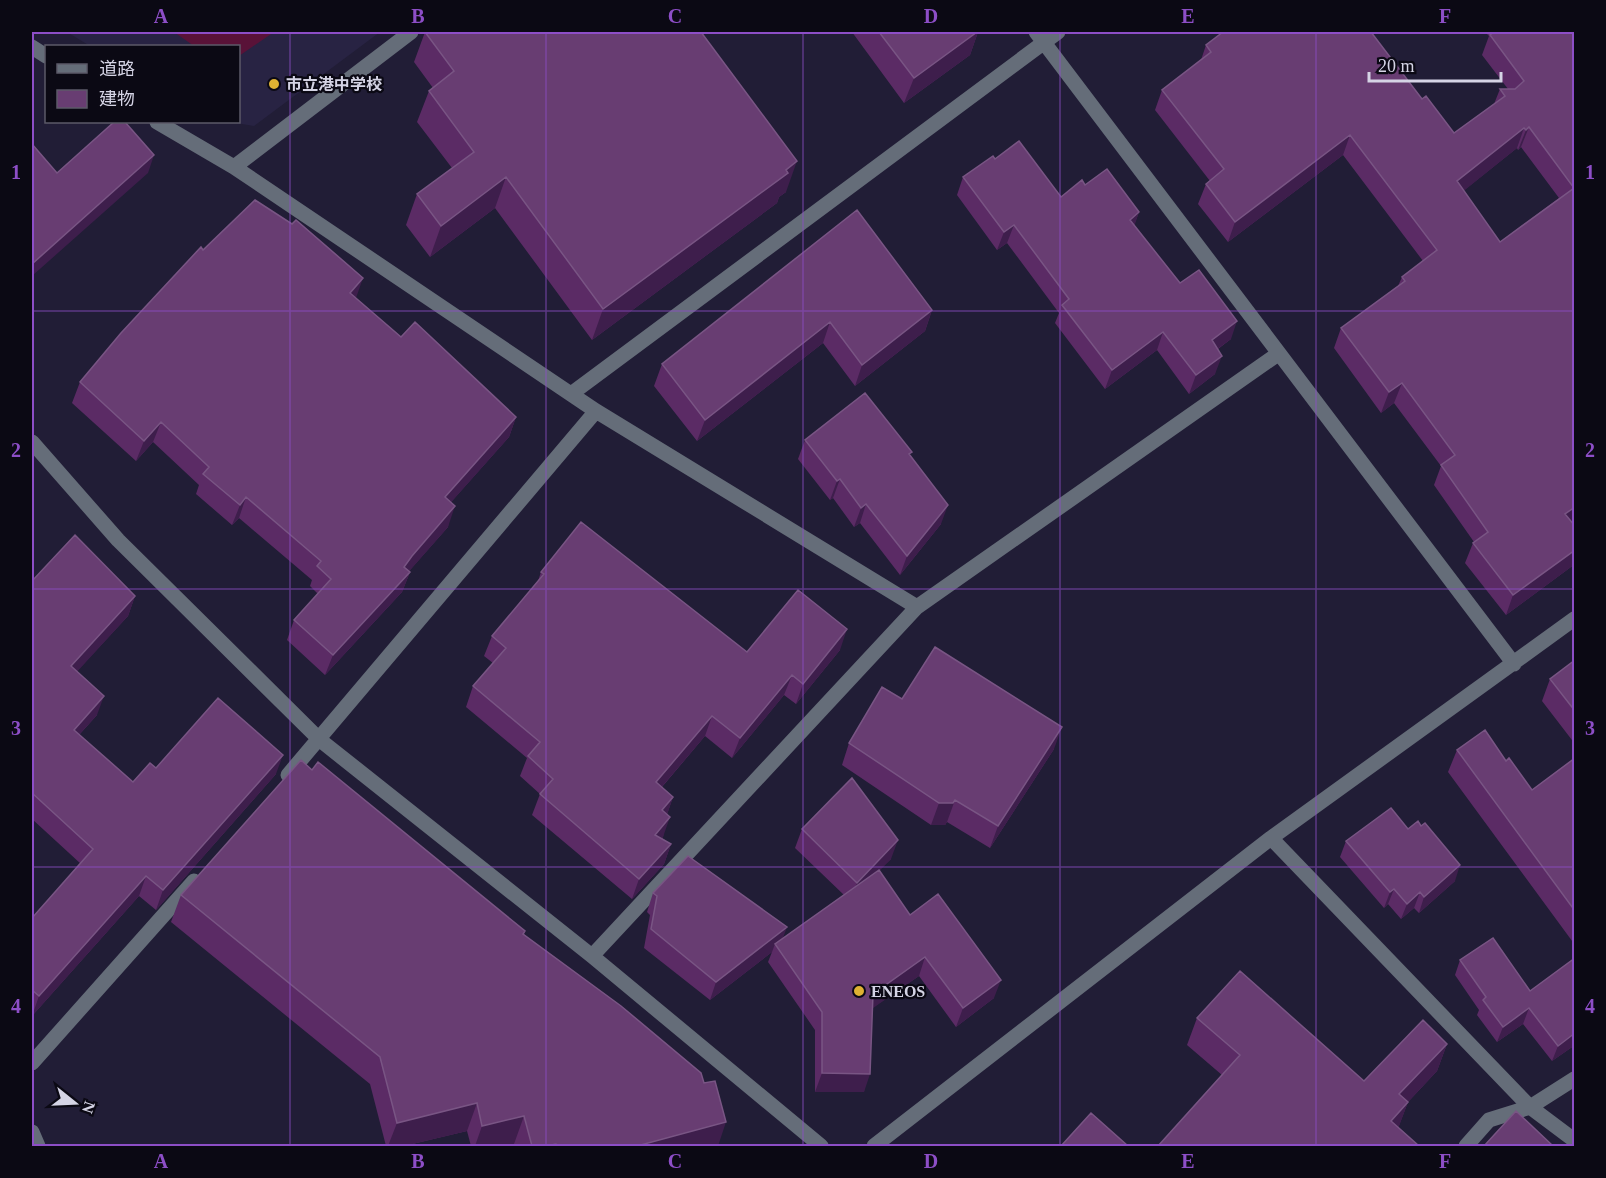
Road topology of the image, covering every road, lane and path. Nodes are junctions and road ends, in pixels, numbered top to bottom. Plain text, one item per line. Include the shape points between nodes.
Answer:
1 (411, 32) edge
2 (1058, 32) edge
3 (1040, 37) edge
4 (32, 47) edge
5 (45, 55) edge
6 (159, 123) edge
7 (234, 167) junction
8 (1278, 354) junction
9 (571, 394) junction
10 (596, 411) junction
11 (32, 442) edge
12 (916, 607) junction
13 (1575, 619) edge
14 (1514, 663) junction
15 (320, 740) junction
16 (281, 783) edge
17 (1271, 838) junction
18 (203, 871) edge
19 (592, 956) junction
20 (32, 1063) edge
21 (1575, 1079) edge
22 (1530, 1107) junction
23 (32, 1132) edge
24 (1575, 1140) edge
25 (38, 1146) edge
26 (821, 1146) edge
27 (874, 1146) edge
28 (1466, 1146) edge

1 - 7 street
2 - 3 street
3 - 8 street
3 - 9 street
4 - 5 street
6 - 7 street
7 - 9 street
8 - 12 street
8 - 14 street
9 - 10 street
10 - 12 street
10 - 15 street
11 - 15 street via 118,540
12 - 19 street
13 - 14 street
14 - 17 street
15 - 16 street
15 - 19 street
17 - 22 street
17 - 27 street
18 - 20 street
19 - 26 street
21 - 22 street
22 - 24 street
22 - 28 street via 1489,1120
23 - 25 street

